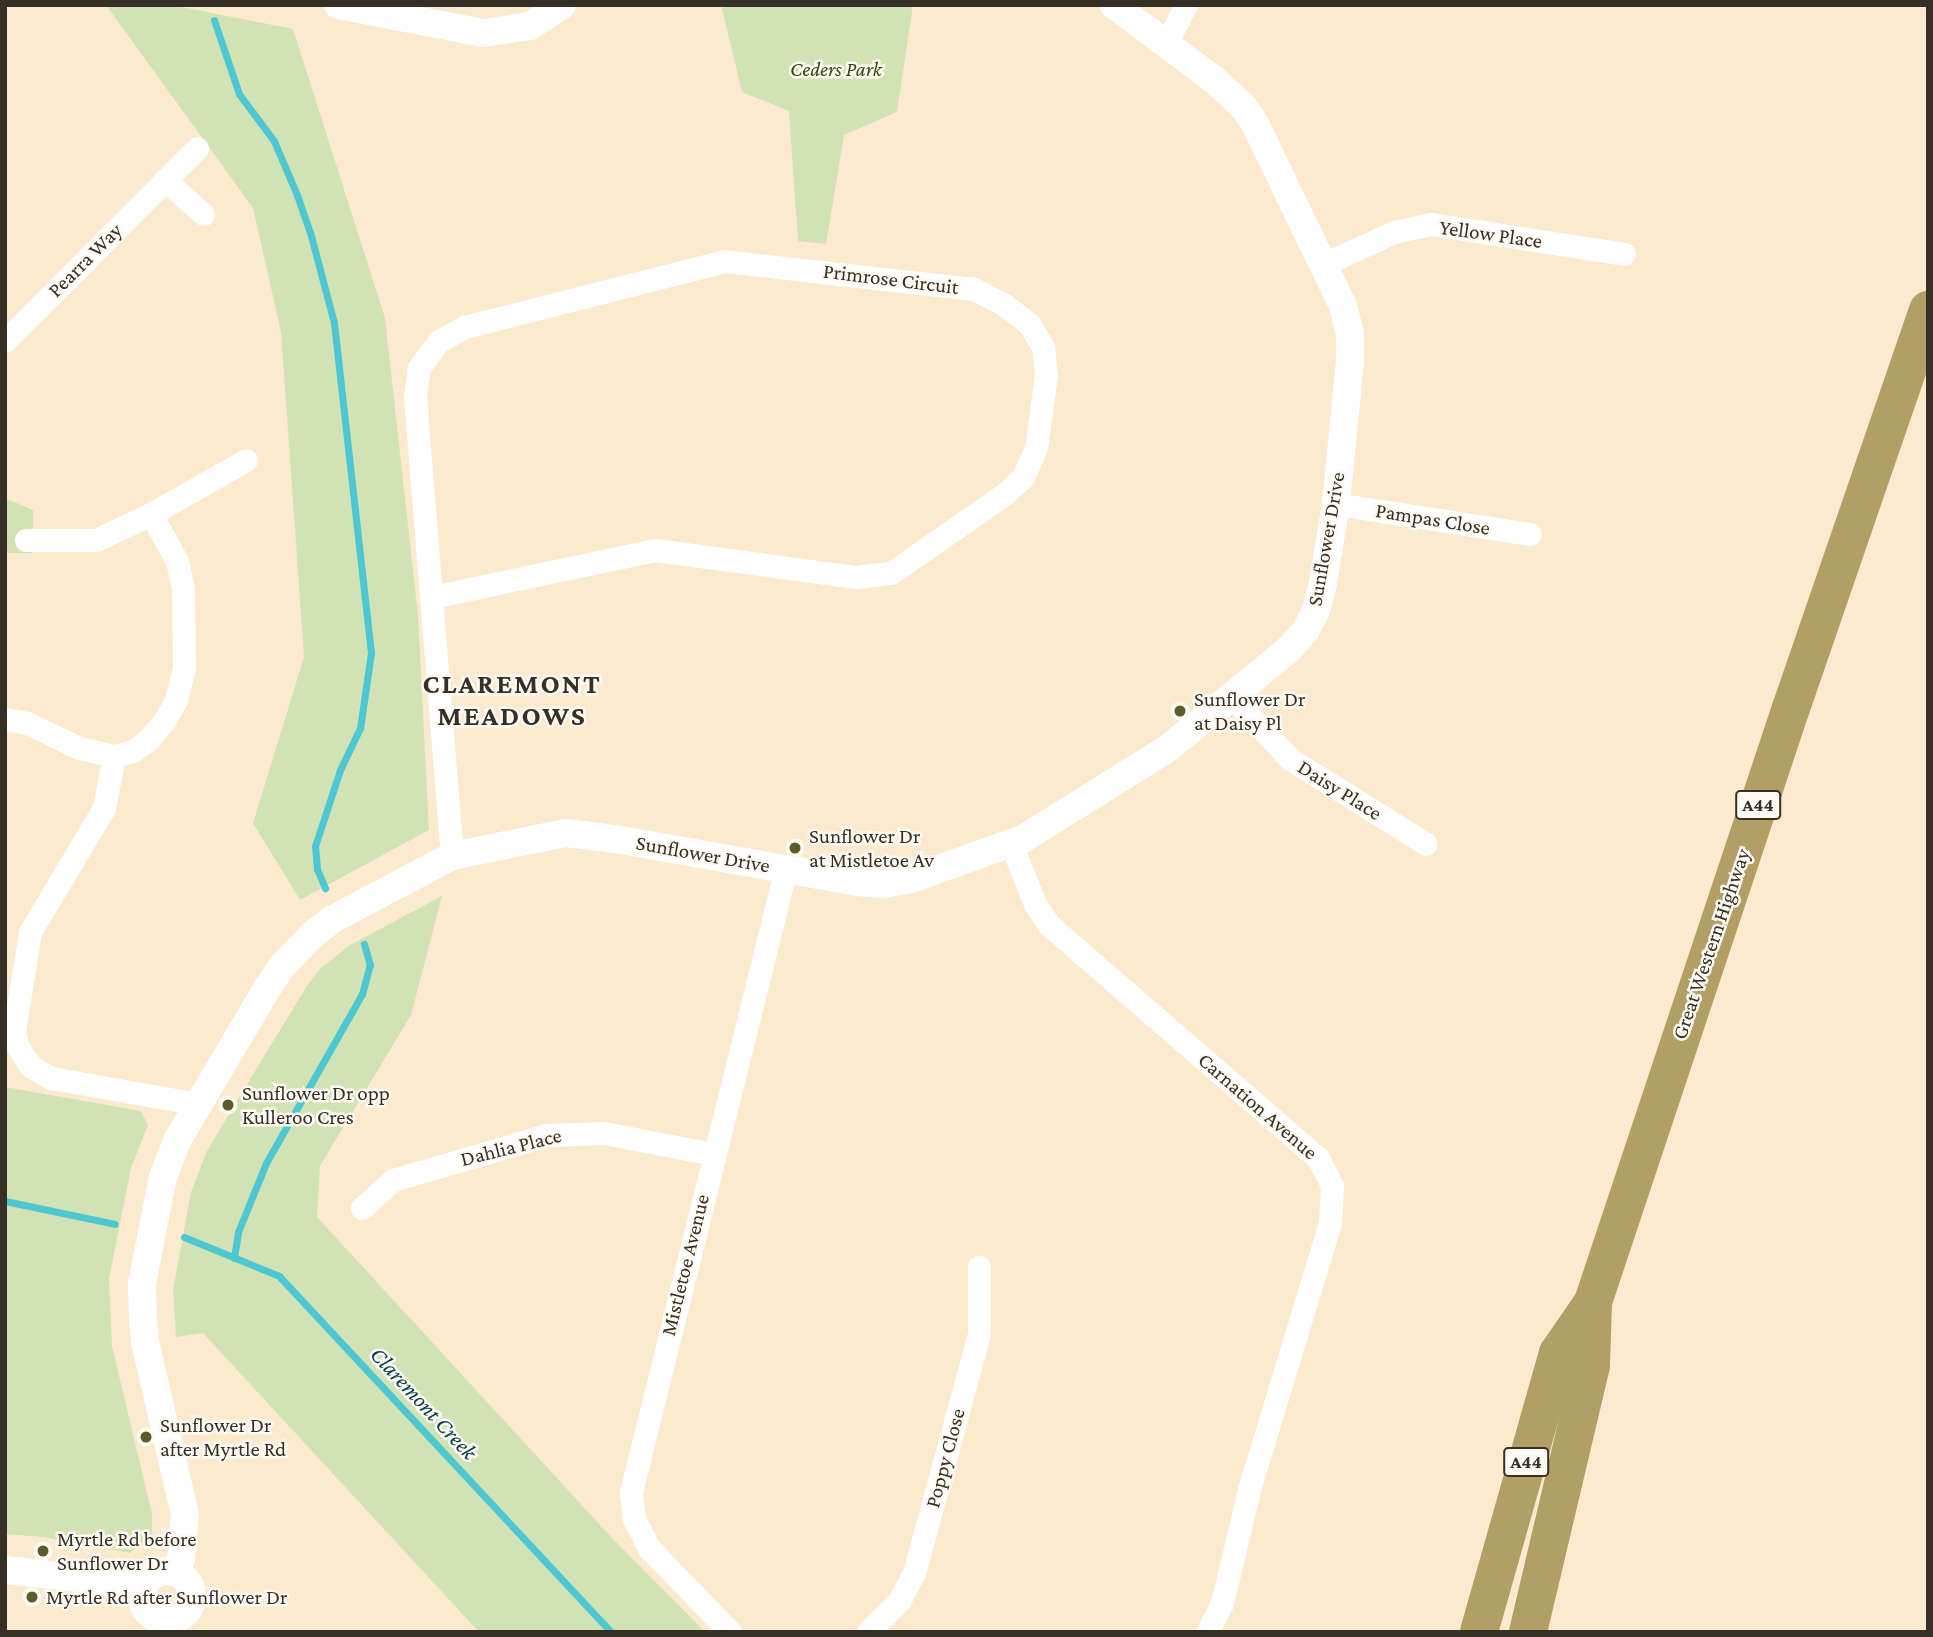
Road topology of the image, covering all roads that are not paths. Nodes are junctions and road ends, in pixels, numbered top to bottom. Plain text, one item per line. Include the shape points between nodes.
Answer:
1 (338, 5) edge
2 (562, 5) edge
3 (1114, 5) edge
4 (1186, 5) edge
5 (1166, 43) junction
6 (197, 148) dead end
7 (165, 180) junction
8 (203, 214) dead end
9 (1624, 254) dead end
10 (1324, 264) junction
11 (1928, 310) edge
12 (5, 341) edge
13 (246, 460) dead end
14 (1336, 505) junction
15 (151, 513) junction
16 (1530, 534) dead end
17 (26, 540) dead end
18 (432, 597) junction
19 (1232, 697) junction
20 (5, 719) edge
21 (114, 756) junction
22 (1012, 844) junction
23 (1426, 844) dead end
24 (452, 856) junction
25 (786, 868) junction
26 (13, 972) edge
27 (199, 1104) junction
28 (713, 1154) junction
29 (362, 1208) dead end
30 (979, 1267) dead end
31 (1593, 1301) junction
32 (5, 1570) edge
33 (174, 1572) junction
34 (144, 1585) junction
35 (161, 1626) edge
36 (730, 1632) edge
37 (867, 1632) edge
38 (1207, 1632) edge
39 (1479, 1632) edge
40 (1528, 1632) edge

1 - 2 street via 483,33 530,26
3 - 5 street, Sunflower Drive
4 - 5 street
5 - 10 street, Sunflower Drive via 1243,106
6 - 7 street, Pearra Way
7 - 8 street
7 - 12 street, Pearra Way
9 - 10 street, Yellow Place via 1431,225 1394,232
10 - 14 street, Sunflower Drive via 1350,334
11 - 31 highway, Great Western Highway / A44
13 - 15 street
14 - 16 street, Pampas Close
14 - 19 street, Sunflower Drive via 1323,583 1306,630
15 - 17 street via 96,540
15 - 21 street via 181,571 184,668 176,700 156,731 133,751
18 - 18 street, Primrose Circuit via 416,387 419,368 429,352 456,330 705,263 733,261 973,289 1029,324 1043,348 1046,375 1036,448 1023,477 891,573 856,577 655,550
18 - 24 street, Primrose Circuit
19 - 22 street, Sunflower Drive via 1167,749
19 - 23 street, Daisy Place via 1290,759
20 - 21 street via 27,723 79,748
21 - 26 street via 104,808 33,924
22 - 25 street, Sunflower Drive via 897,883 858,882
22 - 38 street, Carnation Avenue via 1035,904 1049,925 1318,1158 1332,1186 1330,1223 1249,1490 1222,1603
24 - 25 street, Sunflower Drive via 580,834
24 - 27 street, Sunflower Drive via 332,919 313,934 282,966
25 - 28 street, Mistletoe Avenue
26 - 27 street via 13,1031 30,1066 51,1078
27 - 33 street, Sunflower Drive via 163,1177 142,1283 145,1342 186,1515 181,1559
28 - 29 street, Dahlia Place via 604,1133 547,1135 393,1180
28 - 36 street, Mistletoe Avenue via 631,1492 634,1518 649,1548
30 - 37 street, Poppy Close via 979,1334 914,1573 899,1601
31 - 39 highway, Great Western Highway / A44 via 1558,1353
31 - 40 highway, Great Western Highway / A44 via 1591,1366
32 - 34 street
33 - 34 street via 160,1572
33 - 35 street via 188,1583 191,1599 177,1619
34 - 35 street via 144,1607

